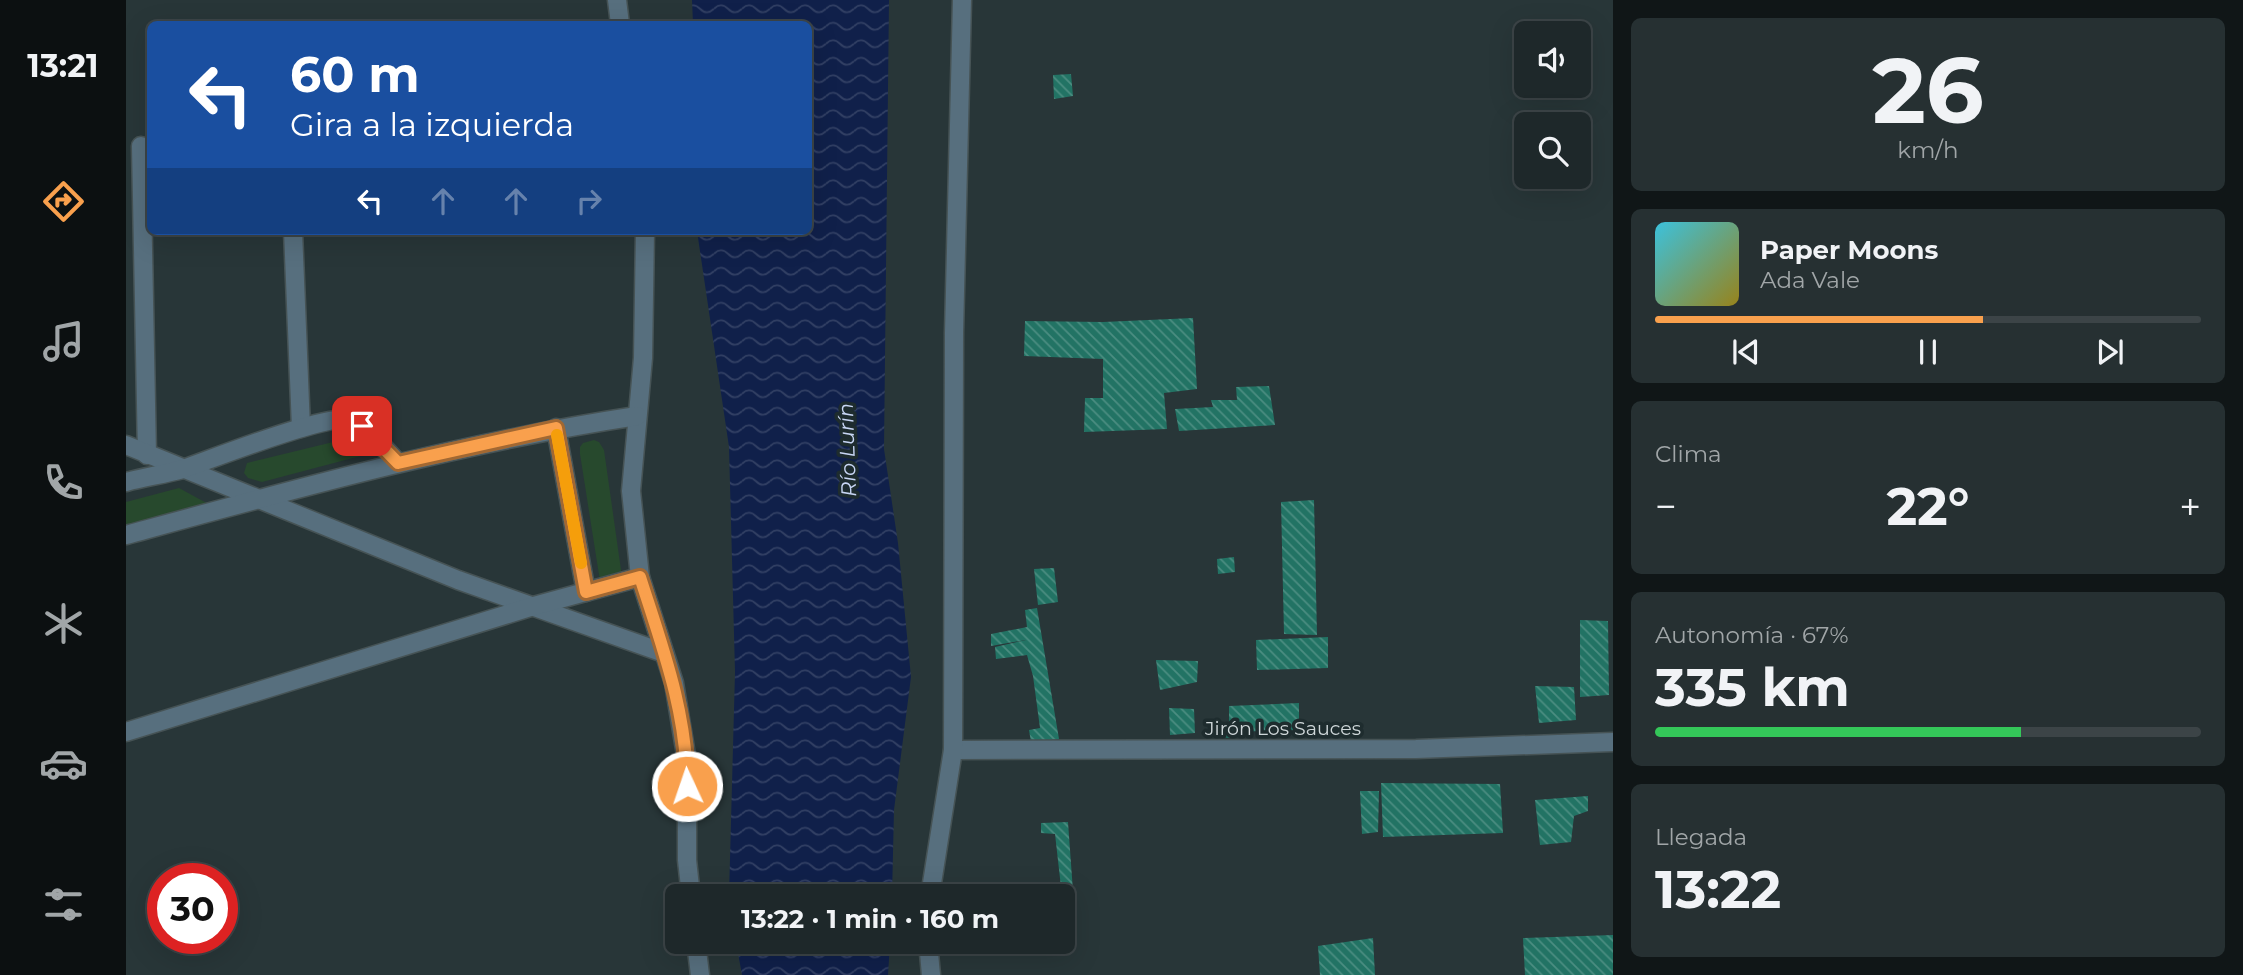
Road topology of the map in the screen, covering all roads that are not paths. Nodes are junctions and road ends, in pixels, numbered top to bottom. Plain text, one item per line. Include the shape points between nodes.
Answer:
1 (617, 0) edge
2 (962, 0) edge
3 (620, 21) edge
4 (139, 146) edge
5 (293, 235) edge
6 (645, 235) edge
7 (636, 416) junction
8 (301, 428) junction
9 (556, 428) junction
10 (126, 445) edge
11 (146, 455) junction
12 (398, 463) junction
13 (181, 469) junction
14 (126, 482) edge
15 (258, 499) junction
16 (126, 535) edge
17 (640, 577) junction
18 (586, 592) junction
19 (534, 606) junction
20 (664, 653) junction
21 (126, 732) edge
22 (1613, 742) edge
23 (953, 750) junction
24 (690, 884) edge
25 (932, 884) edge
26 (697, 954) edge
27 (929, 954) edge
28 (699, 975) edge
29 (931, 975) edge

1 - 3 street
2 - 23 street via 954,333
4 - 11 street
5 - 8 street
6 - 7 street via 643,358
7 - 9 street
7 - 17 street via 631,491
8 - 12 street via 352,419
8 - 13 street
9 - 12 street
9 - 18 street
10 - 11 street
11 - 13 street
12 - 15 street
13 - 14 street
13 - 15 street
15 - 16 street
15 - 19 street
17 - 18 street
17 - 20 street
18 - 19 street
19 - 20 street
19 - 21 street
20 - 24 street via 674,683 687,761
22 - 23 street, Jirón Los Sauces via 1416,749
23 - 25 street
26 - 28 street
27 - 29 street

